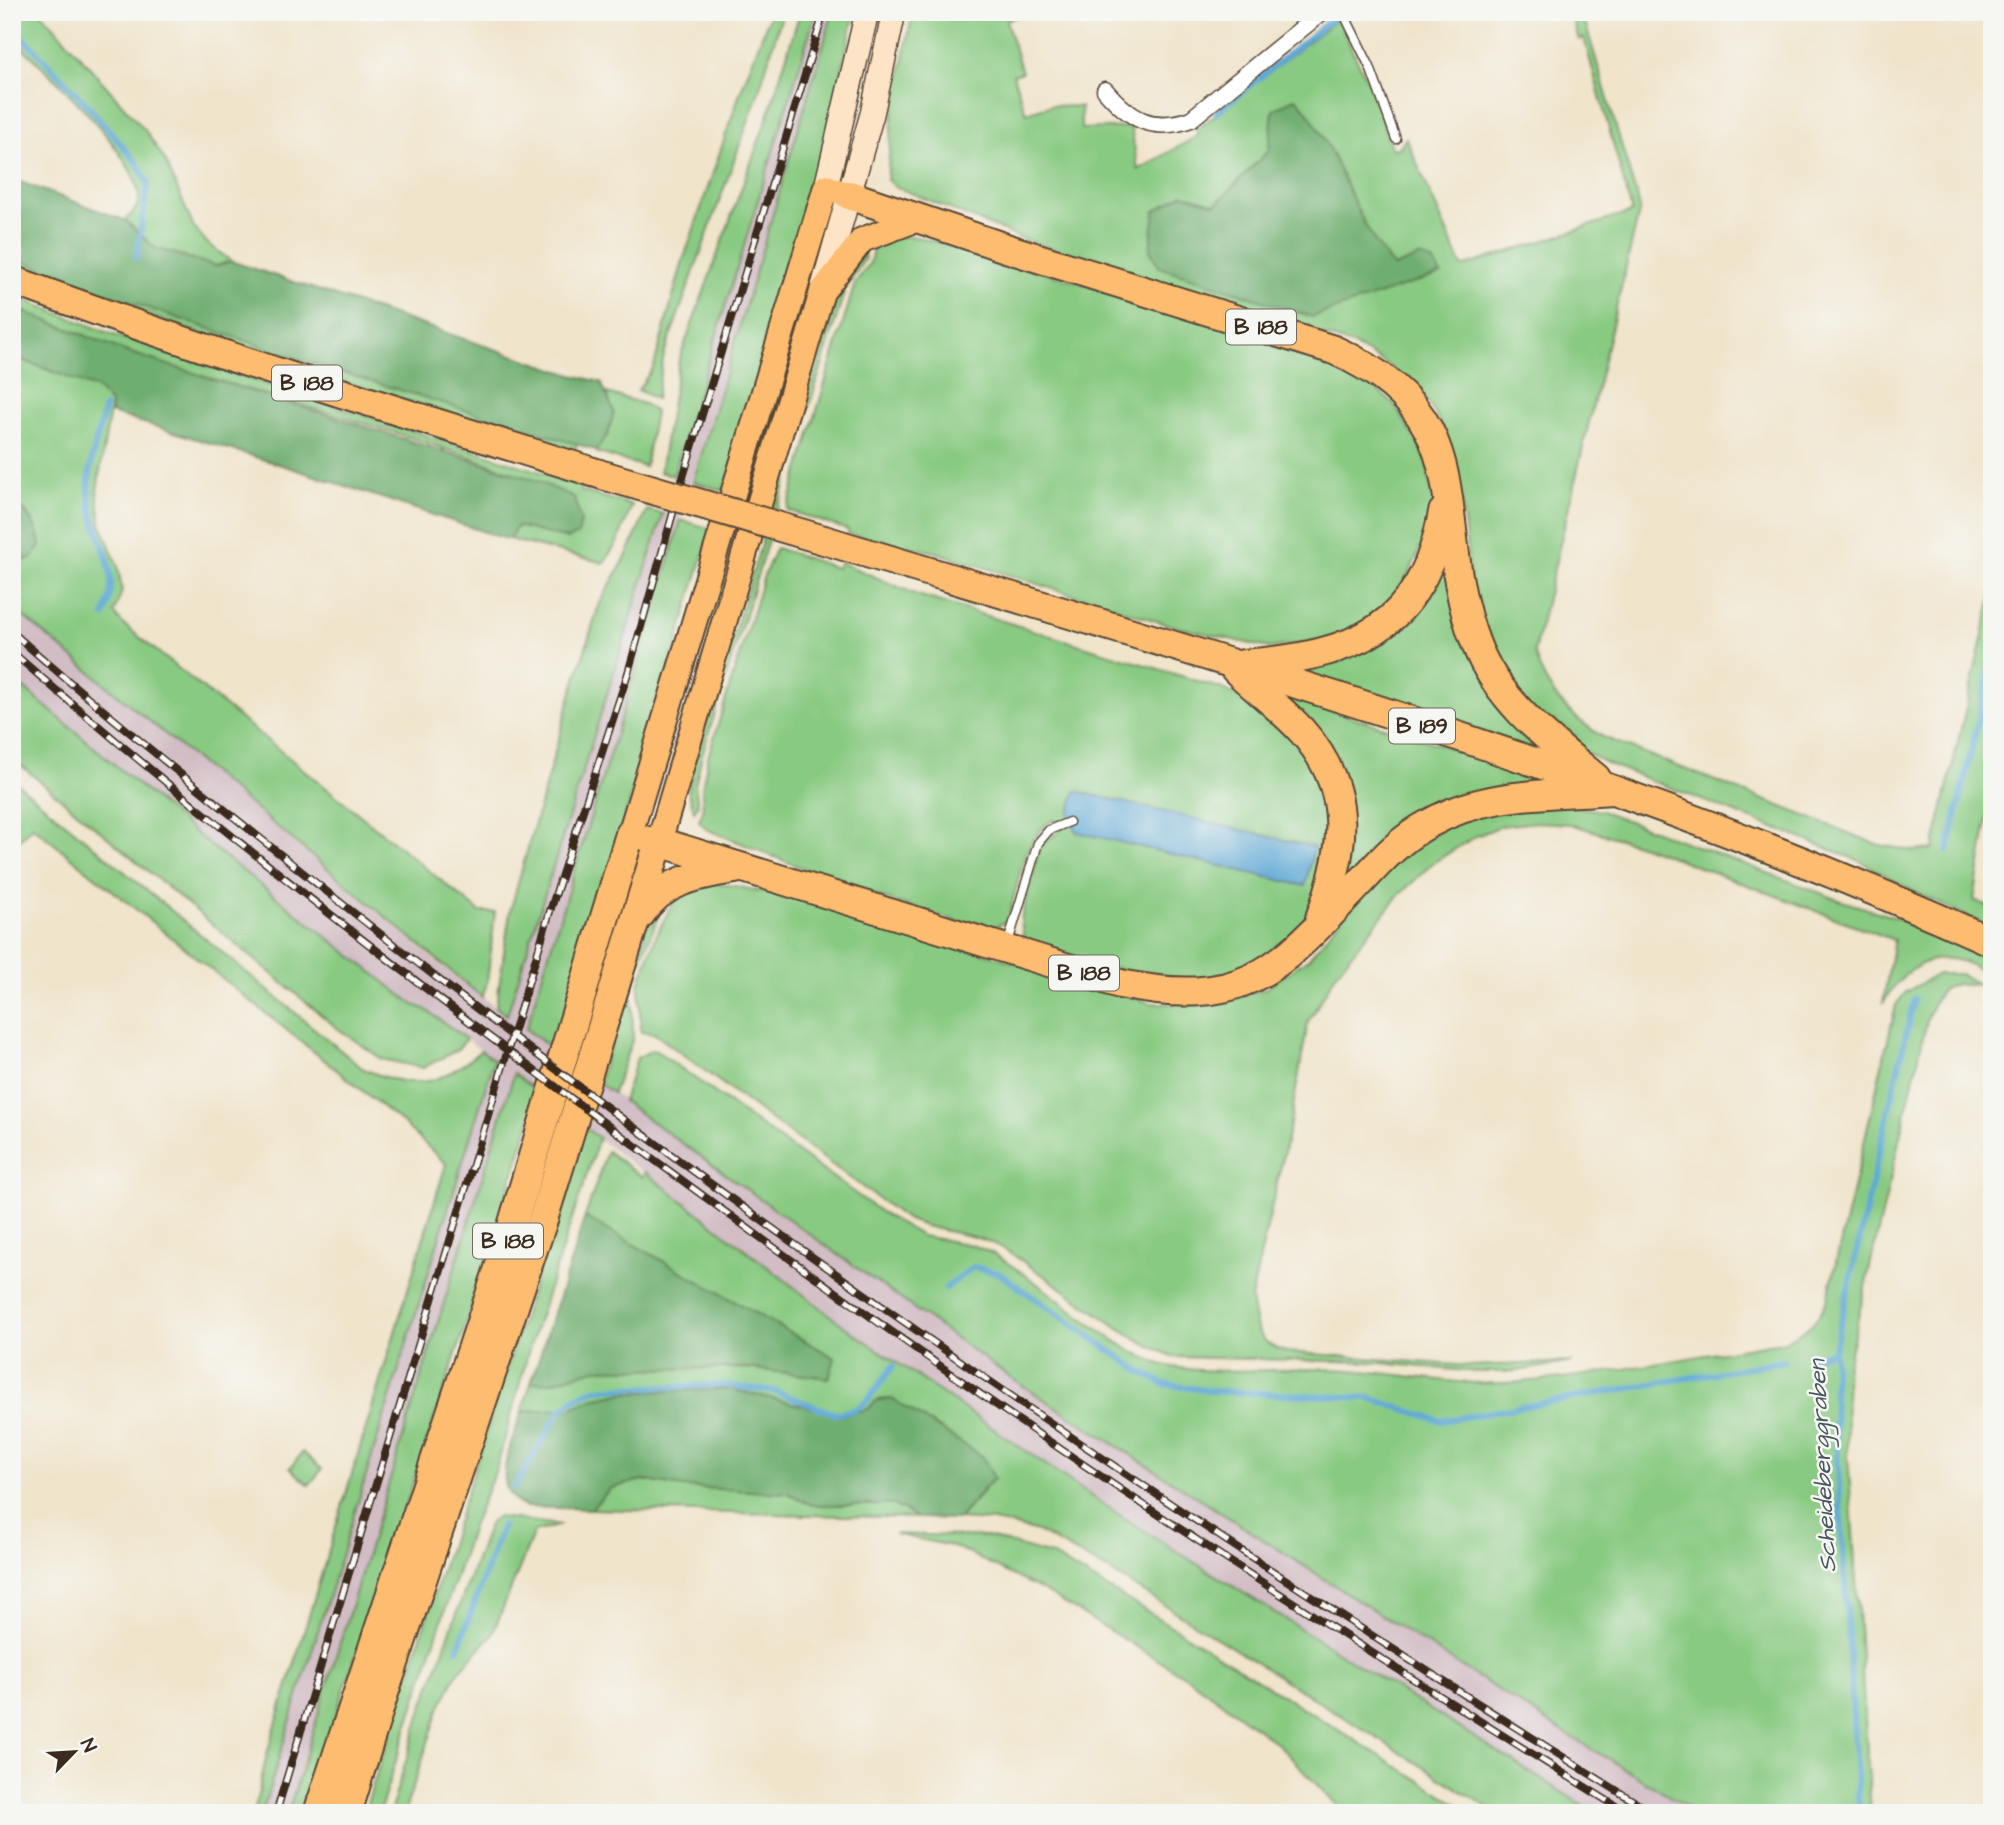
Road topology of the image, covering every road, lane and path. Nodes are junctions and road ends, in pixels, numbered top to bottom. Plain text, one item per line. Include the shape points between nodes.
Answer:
1 (867, 12) edge
2 (894, 12) edge
3 (1322, 12) edge
4 (1343, 12) edge
5 (1105, 90) dead end
6 (1396, 139) dead end
7 (844, 193) junction
8 (918, 219) junction
9 (12, 279) edge
10 (822, 292) junction
11 (1447, 488) junction
12 (1230, 665) junction
13 (1612, 790) junction
14 (1069, 822) dead end
15 (630, 834) junction
16 (659, 842) junction
17 (741, 868) junction
18 (633, 927) junction
19 (1317, 928) junction
20 (1992, 942) edge
21 (1006, 949) junction
22 (318, 1813) edge
23 (347, 1813) edge

1 - 7 main road
2 - 7 main road via 872,114
3 - 5 street via 1191,119 1178,124 1146,124 1121,108
4 - 6 lane via 1370,66
7 - 8 highway
7 - 10 main road, B 188
7 - 15 main road, B 188
8 - 10 main road, B 188 via 862,240
8 - 11 highway, B 188 via 1334,349 1359,361 1381,375 1416,410 1437,444
9 - 12 highway, B 188, bridge via 313,385
10 - 16 main road, B 188
11 - 12 highway, B 188 via 1428,568 1415,592 1382,626 1362,639 1320,654
11 - 13 highway via 1461,594 1486,667 1515,706
12 - 13 highway, B 189
12 - 19 highway, B 188 via 1303,733 1329,774 1342,827 1340,856
13 - 19 highway via 1494,798 1463,807 1389,851
13 - 20 highway, B 189 via 1908,904
14 - 21 lane via 1049,830 1038,842
15 - 16 main road, B 188
15 - 22 highway, B 188 via 503,1256
16 - 17 highway, B 188
16 - 18 highway, B 188
17 - 18 highway via 695,875 665,888
17 - 21 highway, B 188
18 - 23 highway, B 188 via 495,1369
19 - 21 highway, B 188 via 1283,961 1259,976 1236,986 1191,993 1120,984

